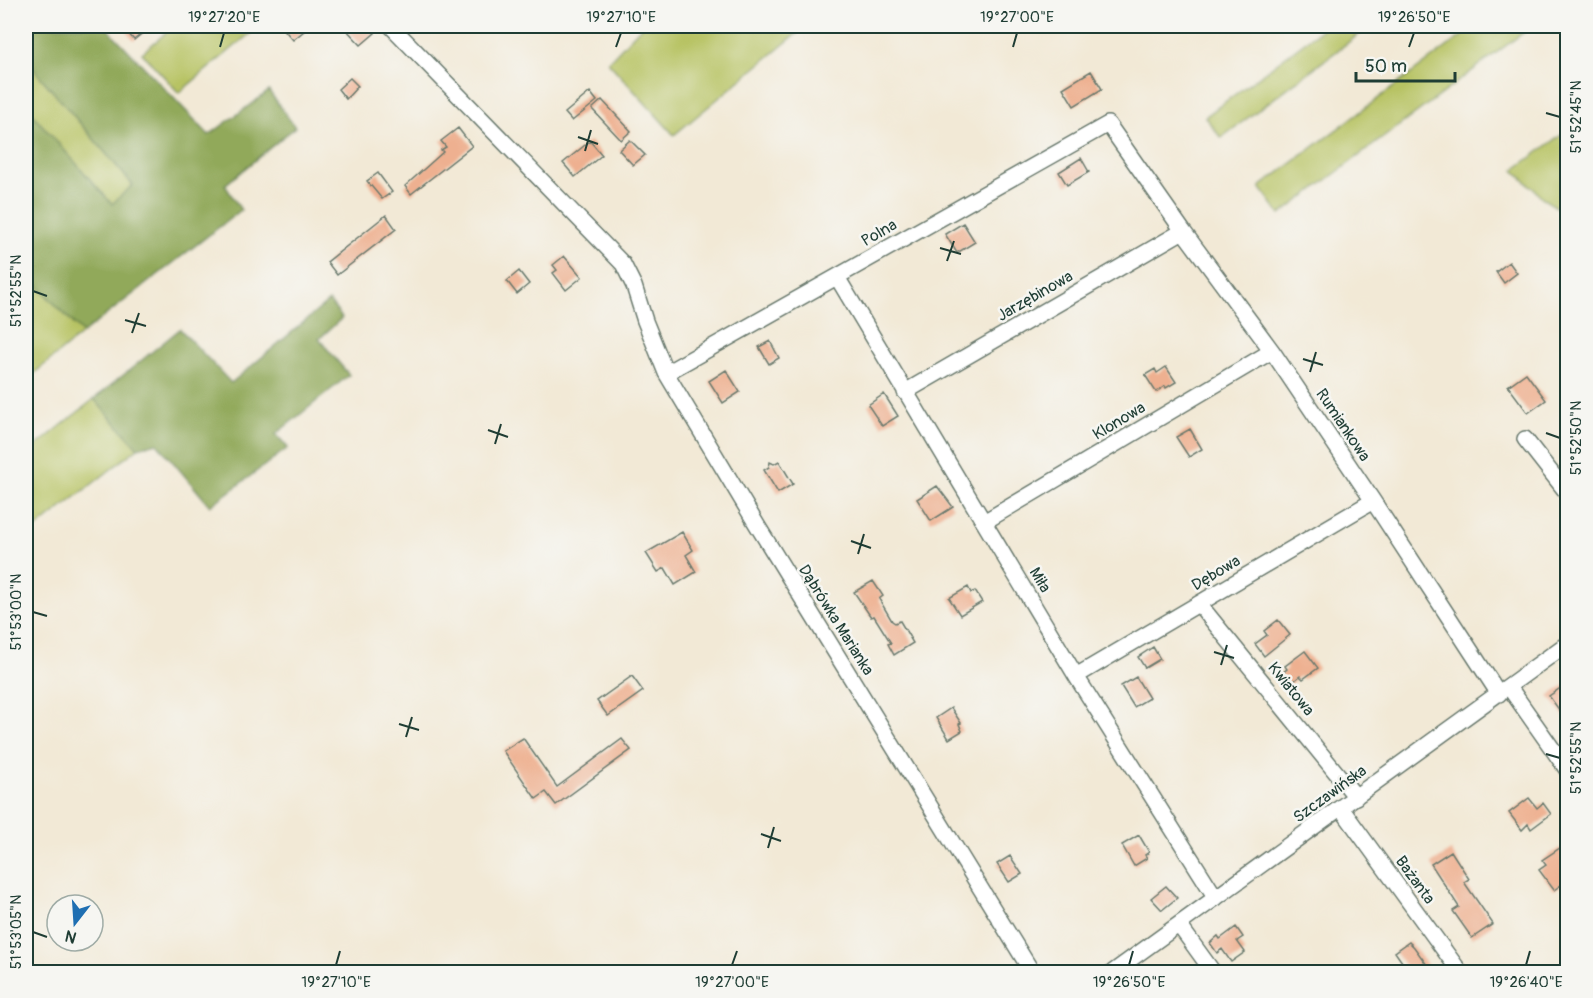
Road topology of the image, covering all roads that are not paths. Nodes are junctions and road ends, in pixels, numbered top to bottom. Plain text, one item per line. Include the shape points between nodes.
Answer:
1 (391, 26) edge
2 (1108, 124) joint
3 (1183, 231) junction
4 (837, 277) junction
5 (1272, 351) junction
6 (666, 373) junction
7 (905, 392) junction
8 (1525, 439) dead end
9 (1568, 494) edge
10 (1373, 501) junction
11 (984, 522) junction
12 (1199, 604) junction
13 (1568, 643) edge
14 (1076, 676) junction
15 (1504, 690) junction
16 (1568, 771) edge
17 (1356, 797) junction
18 (1341, 808) junction
19 (1216, 898) junction
20 (1179, 925) junction
21 (1032, 972) edge
22 (1113, 972) edge
23 (1213, 972) edge
24 (1460, 972) edge

1 - 6 street, Dąbrówka Marianka via 614,253 630,276
2 - 3 street, Rumiankowa
2 - 4 street, Polna
3 - 5 street, Rumiankowa
3 - 7 street, Jarzębinowa
4 - 6 street, Polna
4 - 7 street, Miła
5 - 10 street, Rumiankowa
5 - 11 street, Klonowa
6 - 21 street, Dąbrówka Marianka
7 - 11 street, Miła
8 - 9 street
10 - 12 street, Dębowa
10 - 15 street, Rumiankowa
11 - 14 street, Miła
12 - 14 street, Dębowa
12 - 17 street, Kwiatowa
13 - 15 street, Szczawińska
14 - 19 street, Miła
15 - 16 street, Rumiankowa
15 - 17 street, Szczawińska
17 - 18 street, Szczawińska
18 - 19 street, Szczawińska
18 - 24 street, Bażanta
19 - 20 street, Szczawińska
20 - 22 street, Szczawińska
20 - 23 street

